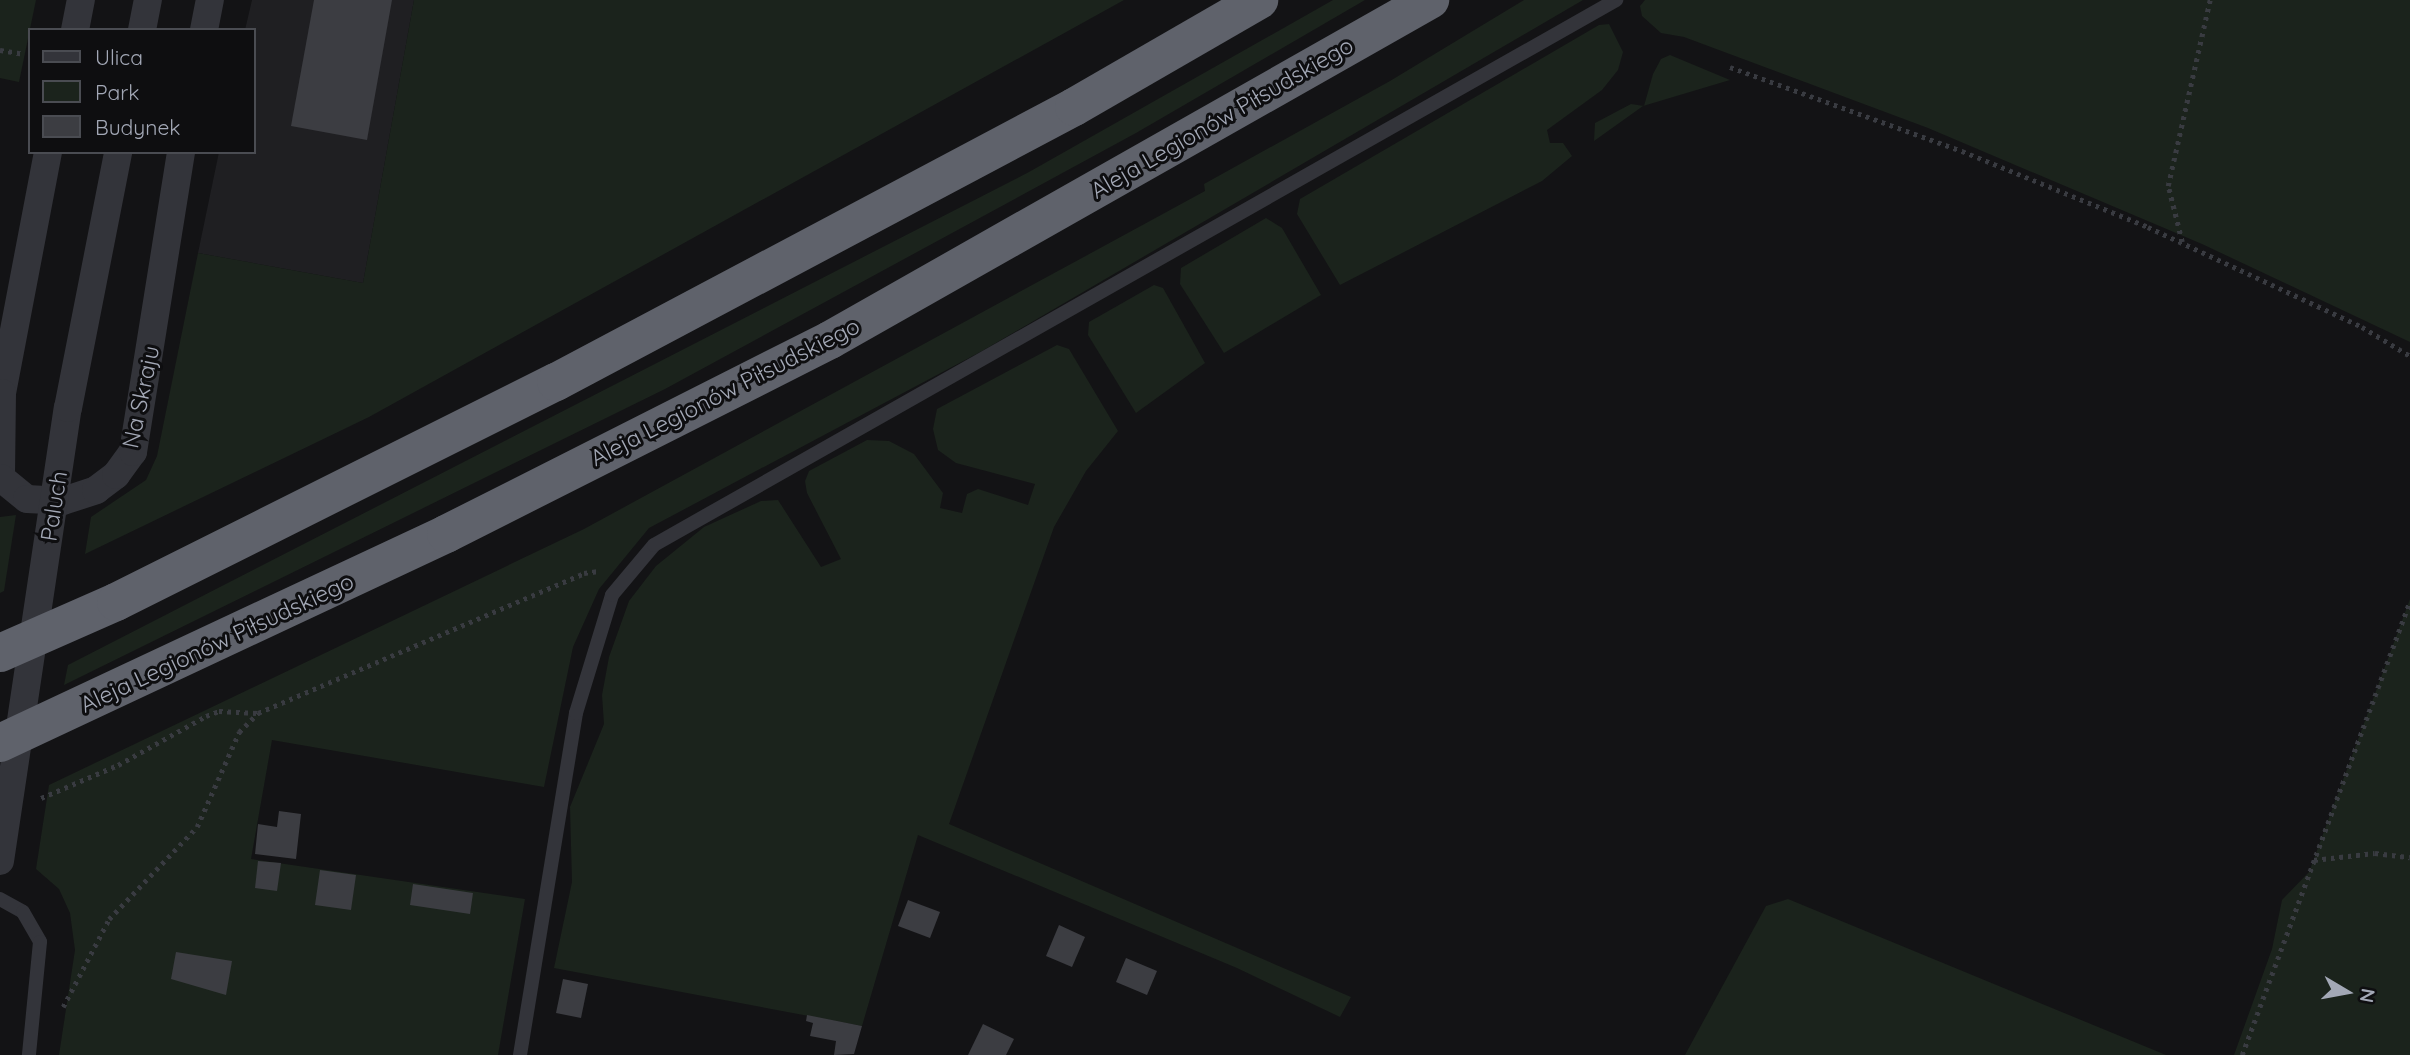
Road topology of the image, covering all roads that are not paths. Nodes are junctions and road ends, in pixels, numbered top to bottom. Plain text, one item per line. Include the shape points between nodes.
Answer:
1 (81, 0) edge
2 (148, 0) edge
3 (210, 0) edge
4 (1259, 0) edge
5 (1430, 0) edge
6 (1616, 0) edge
7 (75, 28) edge
8 (142, 28) edge
9 (204, 28) edge
10 (48, 154) edge
11 (118, 154) edge
12 (181, 154) edge
13 (1, 478) edge
14 (0, 653) edge
15 (0, 743) edge
16 (0, 861) edge
17 (0, 898) edge
18 (29, 1055) edge
19 (520, 1055) edge

1 - 7 street
2 - 8 street
3 - 9 street
4 - 14 highway via 1074,107 556,382 116,602
5 - 15 highway, Aleja Legionów Piłsudskiego via 830,340 446,534
6 - 19 lane via 679,528 631,568 601,622 576,713
10 - 13 street, Na Skraju via 2,393
11 - 16 street, Paluch via 68,408
12 - 13 street, Na Skraju via 133,452 116,475 96,490 64,500 27,499
17 - 18 lane via 23,912 40,942

